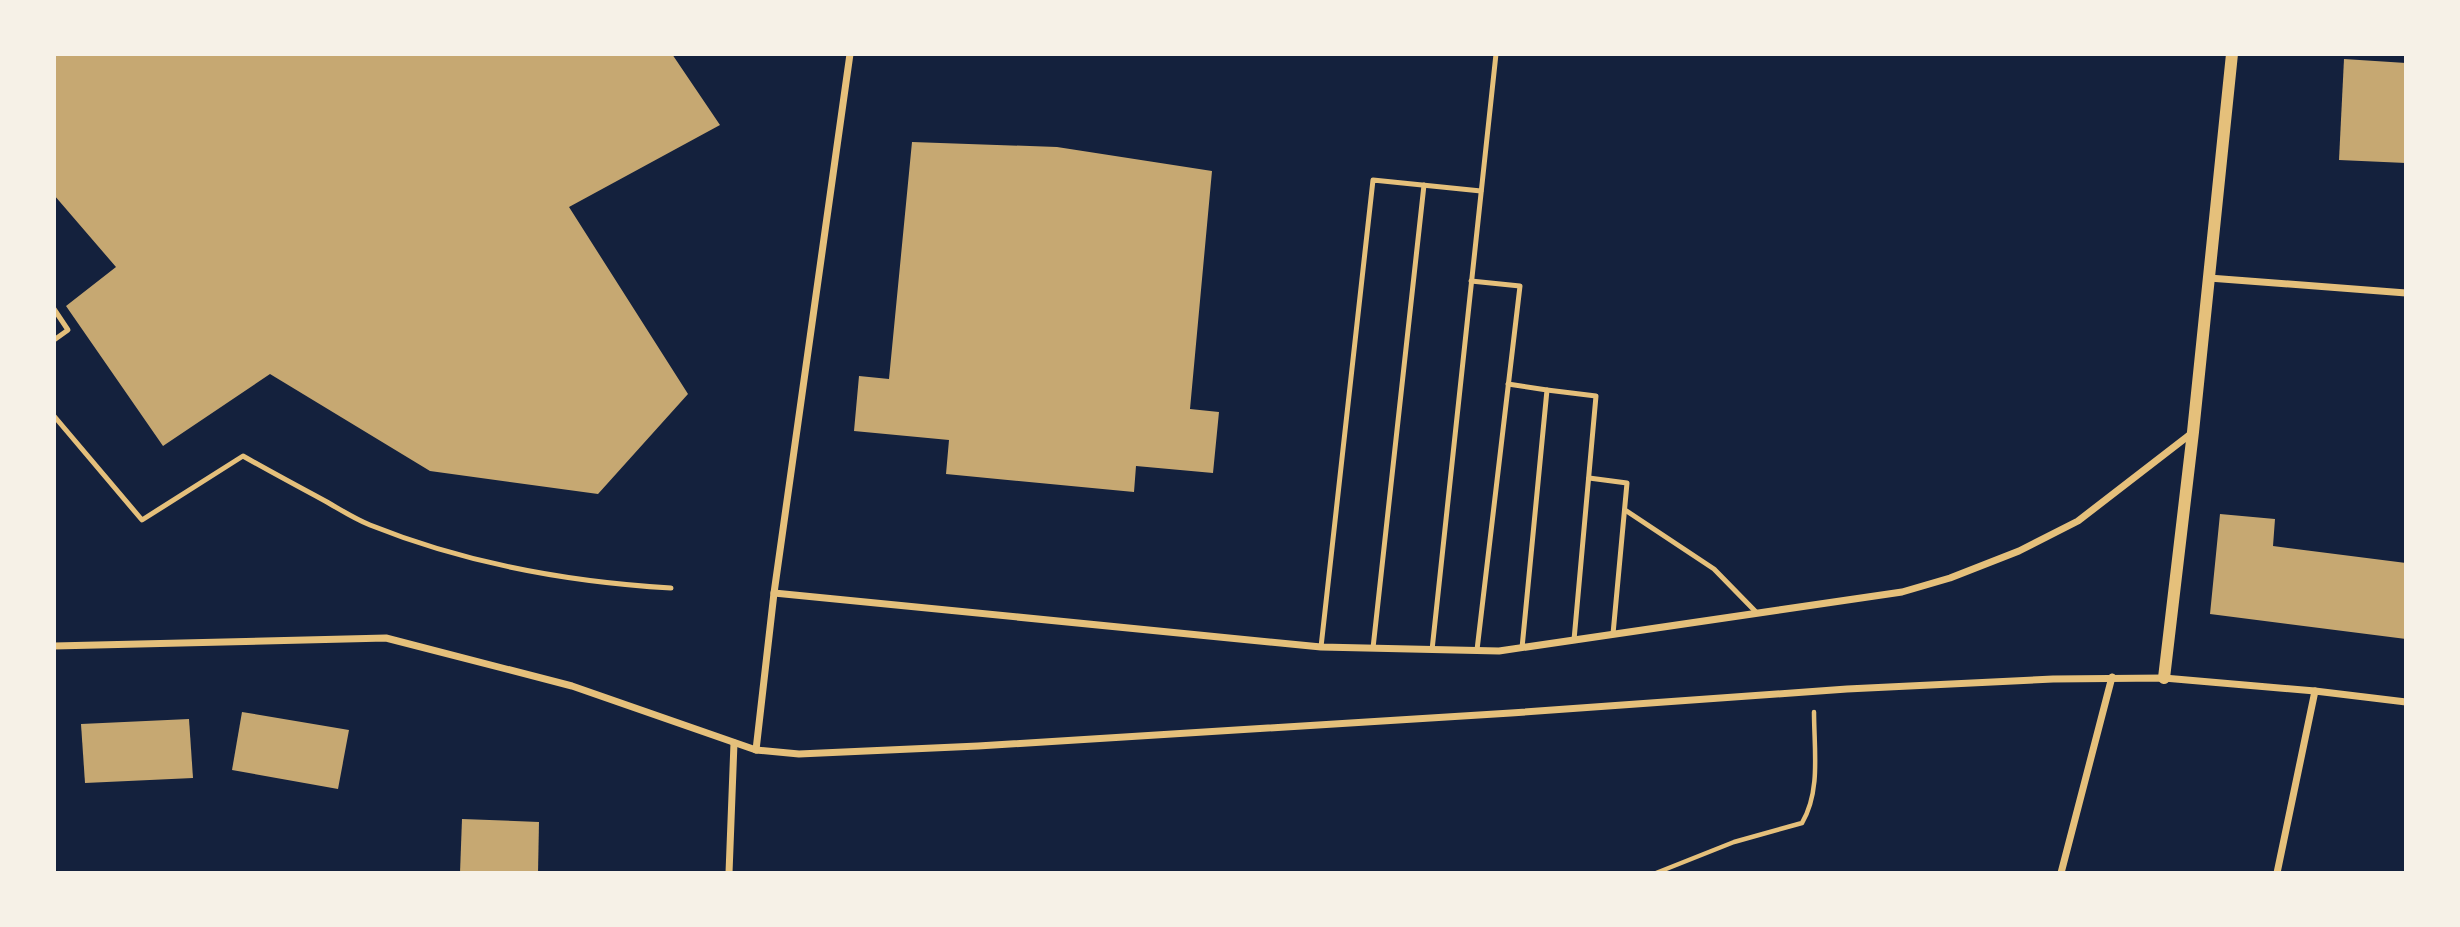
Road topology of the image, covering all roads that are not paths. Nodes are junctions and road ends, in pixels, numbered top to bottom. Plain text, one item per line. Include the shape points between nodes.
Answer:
1 (850, 54) edge
2 (1496, 54) edge
3 (2232, 54) edge
4 (1424, 185) junction
5 (1481, 191) junction
6 (2209, 278) junction
7 (1471, 281) junction
8 (2406, 293) edge
9 (54, 309) edge
10 (54, 340) edge
11 (1508, 384) junction
12 (1547, 390) junction
13 (54, 416) edge
14 (2193, 432) junction
15 (1589, 478) junction
16 (1625, 510) junction
17 (671, 588) dead end
18 (774, 593) junction
19 (1756, 613) junction
20 (1613, 634) junction
21 (1574, 639) junction
22 (54, 646) edge
23 (1321, 647) junction
24 (1373, 648) junction
25 (1522, 648) junction
26 (1432, 650) junction
27 (1477, 650) junction
28 (2112, 677) junction
29 (2164, 678) junction
30 (2315, 691) junction
31 (2406, 702) edge
32 (734, 743) junction
33 (756, 750) junction
34 (729, 873) edge
35 (2061, 873) edge
36 (2277, 873) edge

1 - 18 street
2 - 5 lane
3 - 6 street
4 - 5 lane
4 - 23 lane via 1373,180
4 - 24 lane
5 - 7 lane
6 - 8 street
6 - 14 street
7 - 11 lane via 1520,286
7 - 26 lane
9 - 10 lane via 68,330
11 - 12 lane
11 - 27 lane
12 - 15 lane via 1596,396
12 - 25 lane
13 - 17 lane via 142,520 243,456 367,524 431,547 554,577
14 - 19 street via 2078,521 2019,551 1902,592
14 - 29 street
15 - 16 lane via 1627,483
15 - 21 lane
16 - 19 lane via 1714,569
16 - 20 lane
18 - 23 street
18 - 33 street
19 - 20 street
20 - 21 street
21 - 25 street
22 - 32 street via 386,638 572,686
23 - 24 street
24 - 26 street
25 - 27 street
26 - 27 street
28 - 29 street
28 - 33 street via 1813,691 938,748 799,754
28 - 35 street
29 - 30 street
30 - 31 street
30 - 36 street
32 - 33 street
32 - 34 street

